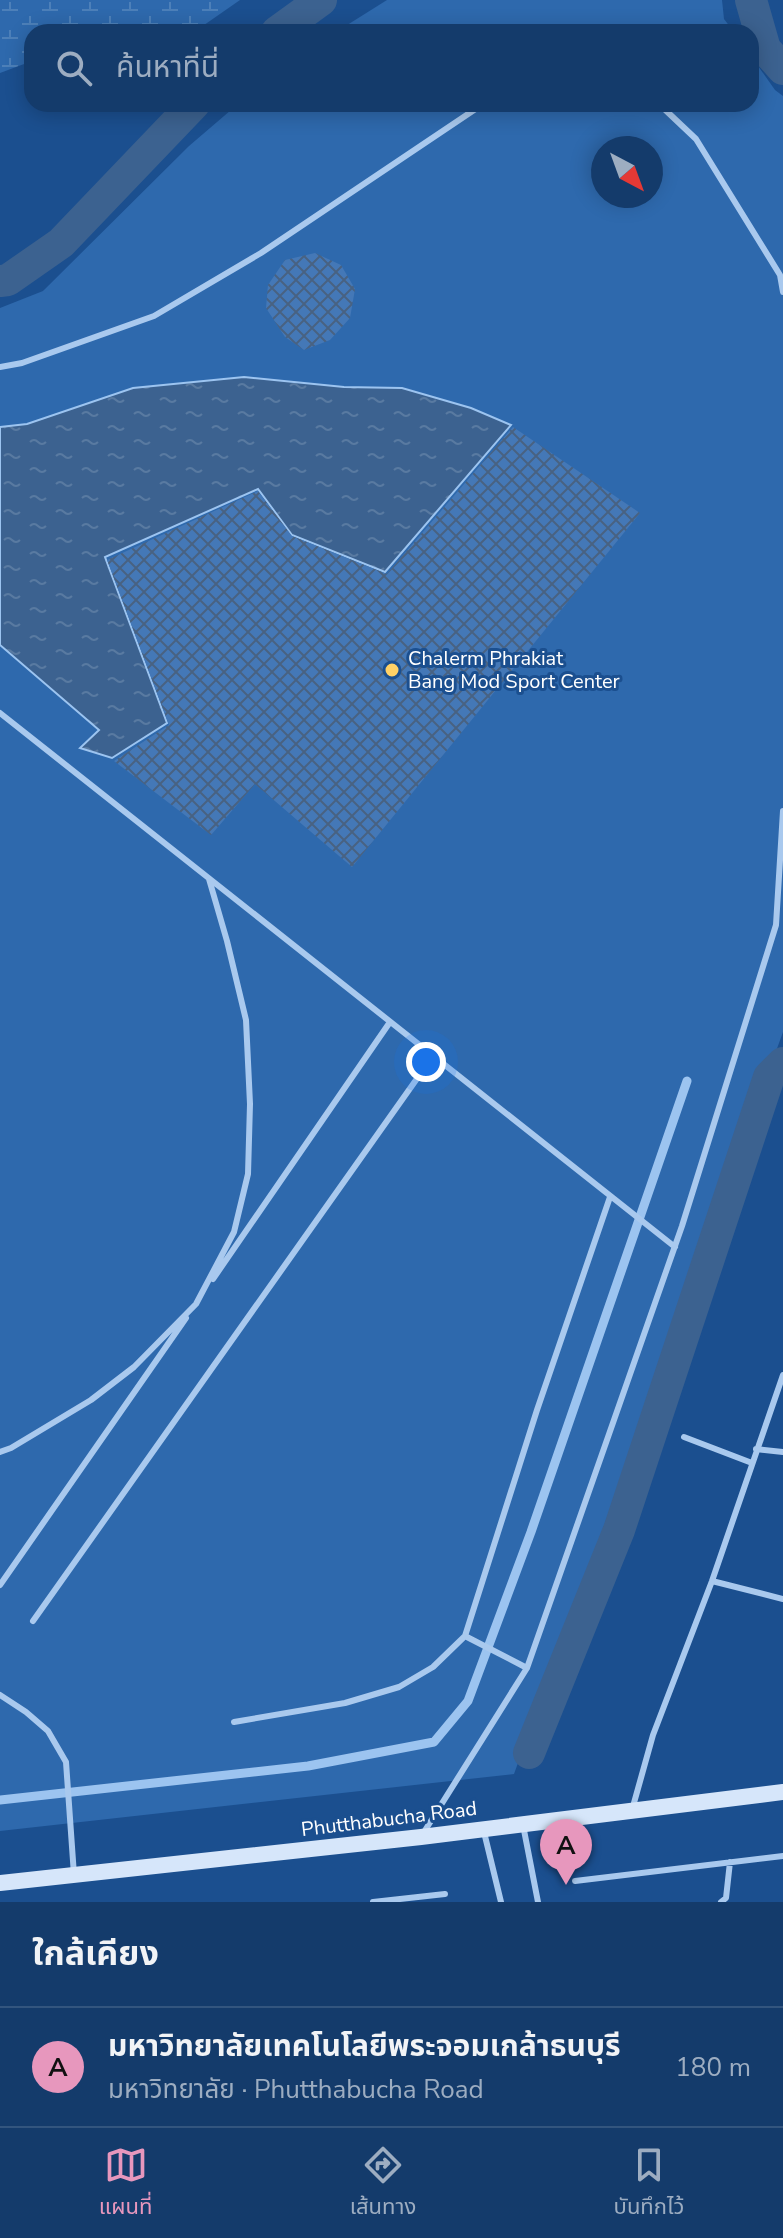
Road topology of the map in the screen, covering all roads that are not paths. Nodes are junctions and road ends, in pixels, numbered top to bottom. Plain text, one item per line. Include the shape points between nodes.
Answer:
1 (471, 112) edge
2 (667, 112) edge
3 (783, 292) edge
4 (0, 367) edge
5 (0, 713) edge
6 (783, 811) edge
7 (208, 878) junction
8 (390, 1022) junction
9 (433, 1056) junction
10 (610, 1197) junction
11 (675, 1247) junction
12 (196, 1304) junction
13 (783, 1375) edge
14 (684, 1437) dead end
15 (756, 1449) junction
16 (0, 1452) edge
17 (783, 1452) edge
18 (752, 1463) junction
19 (712, 1581) junction
20 (0, 1585) edge
21 (783, 1599) edge
22 (33, 1621) dead end
23 (465, 1636) junction
24 (527, 1668) junction
25 (0, 1695) edge
26 (234, 1722) dead end
27 (783, 1792) edge
28 (632, 1811) junction
29 (523, 1825) junction
30 (483, 1829) junction
31 (421, 1837) junction
32 (783, 1856) edge
33 (730, 1862) junction
34 (74, 1875) junction
35 (575, 1881) dead end
36 (0, 1883) edge
37 (445, 1894) dead end
38 (373, 1902) edge
39 (501, 1902) edge
40 (538, 1902) edge
41 (721, 1902) edge

1 - 4 lane via 261,253 154,316
2 - 3 lane via 696,139 780,275
5 - 7 lane
6 - 11 lane via 776,925
7 - 8 lane
7 - 12 lane via 246,1020 250,1104 248,1174 234,1232
8 - 9 lane
8 - 12 lane
9 - 10 lane
9 - 22 lane
10 - 11 lane
10 - 23 lane
11 - 24 lane
12 - 16 lane via 134,1367 101,1392
12 - 20 lane
13 - 15 lane
14 - 18 lane
15 - 17 lane
15 - 18 lane
18 - 19 lane
19 - 21 lane
19 - 28 lane via 653,1735
23 - 24 lane
23 - 26 lane via 433,1667 399,1687 345,1703
24 - 31 lane
25 - 34 lane via 48,1731 66,1762
27 - 28 main road, Phutthabucha Road
28 - 29 main road, Phutthabucha Road
29 - 30 main road, Phutthabucha Road
29 - 40 lane
30 - 31 main road, Phutthabucha Road
30 - 39 lane
31 - 34 main road, Phutthabucha Road
32 - 33 lane
33 - 35 lane
33 - 41 lane
34 - 36 main road, Phutthabucha Road
37 - 38 lane

